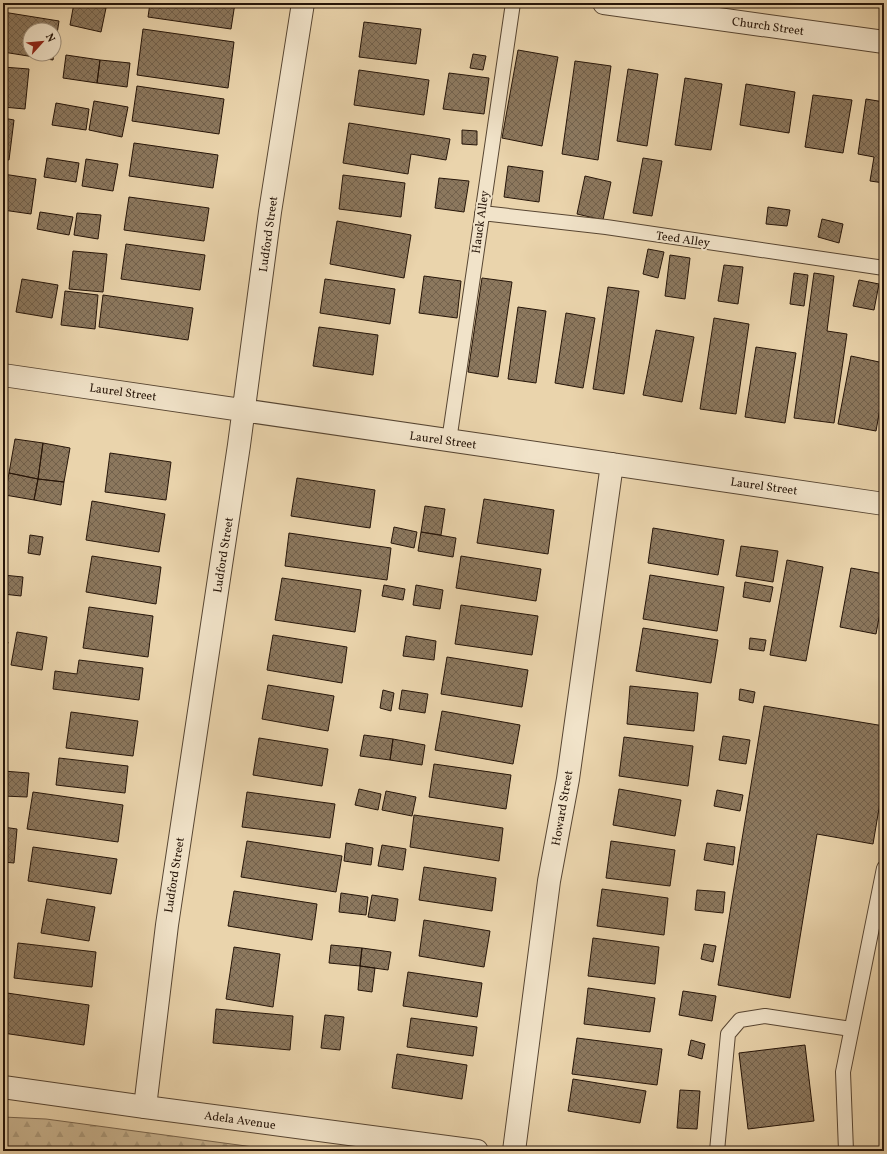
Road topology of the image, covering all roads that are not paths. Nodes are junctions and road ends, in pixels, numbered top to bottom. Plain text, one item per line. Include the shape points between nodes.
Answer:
1 (303, 3) edge
2 (513, 3) edge
3 (604, 3) edge
4 (884, 42) edge
5 (482, 213) junction
6 (884, 268) edge
7 (3, 375) edge
8 (244, 409) junction
9 (449, 441) junction
10 (612, 464) junction
11 (884, 504) edge
12 (884, 868) edge
13 (851, 1029) junction
14 (3, 1086) edge
15 (144, 1107) junction
16 (477, 1151) edge
17 (514, 1151) edge
18 (717, 1151) edge
19 (846, 1151) edge

1 - 8 street, Ludford Street via 270,212
2 - 5 lane, Hauck Alley
3 - 4 street, Church Street
5 - 6 lane, Teed Alley
5 - 9 lane, Hauck Alley
7 - 8 street, Laurel Street
8 - 9 street, Laurel Street
8 - 15 street, Ludford Street via 168,918
9 - 10 street, Laurel Street
10 - 11 street, Laurel Street
10 - 17 street, Howard Street via 568,779 549,881
12 - 13 lane
13 - 18 lane via 765,1016 740,1020 728,1034
13 - 19 lane via 843,1072
14 - 15 street, Adela Avenue
15 - 16 street, Adela Avenue

